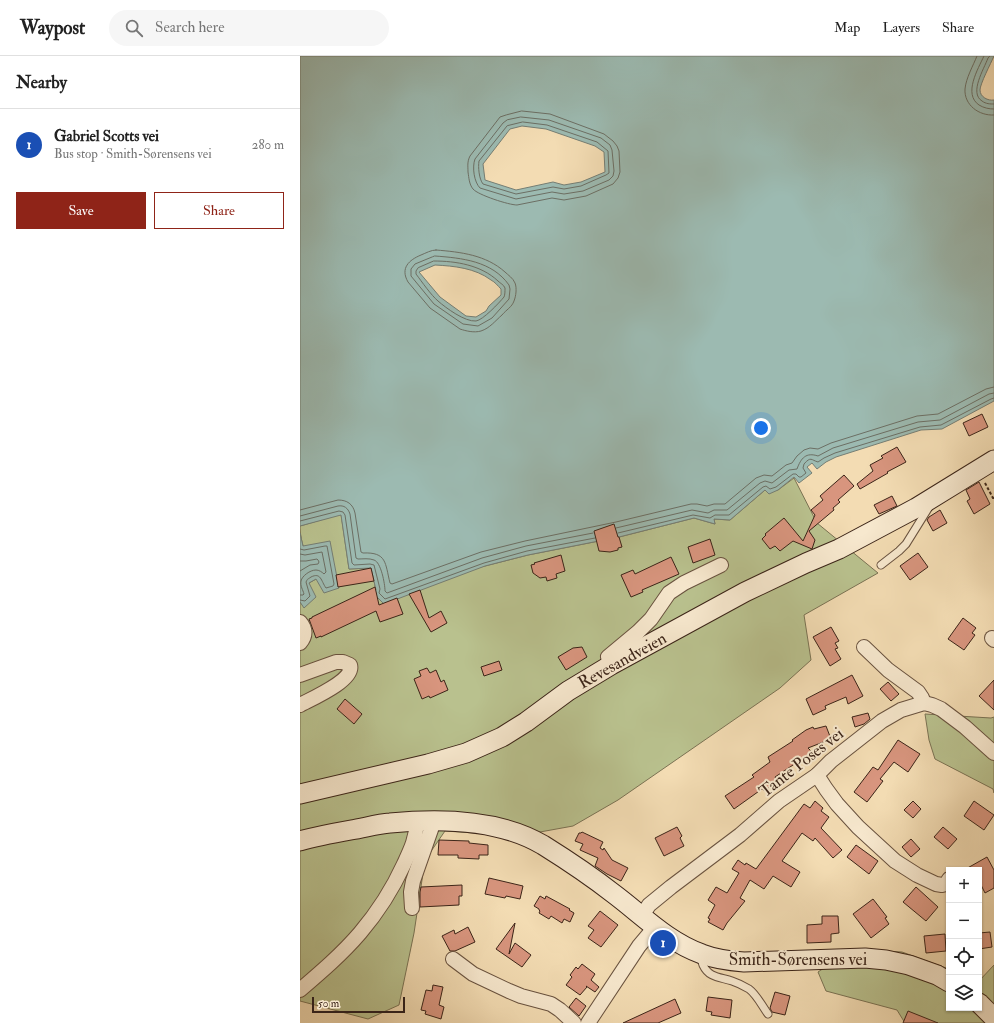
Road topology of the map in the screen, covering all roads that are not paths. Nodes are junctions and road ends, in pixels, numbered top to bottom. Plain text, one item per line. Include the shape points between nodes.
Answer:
1 (994, 460) edge
2 (936, 496) junction
3 (721, 565) dead end
4 (881, 565) dead end
5 (300, 622) edge
6 (300, 643) edge
7 (864, 648) dead end
8 (611, 665) junction
9 (300, 675) edge
10 (924, 703) junction
11 (300, 705) edge
12 (994, 753) edge
13 (817, 774) junction
14 (300, 794) edge
15 (426, 821) junction
16 (300, 841) edge
17 (946, 884) edge
18 (412, 908) dead end
19 (648, 922) junction
20 (701, 954) junction
21 (453, 959) dead end
22 (946, 980) edge
23 (300, 990) edge
24 (982, 1007) edge
25 (768, 1014) dead end
26 (994, 1018) edge
27 (574, 1023) edge
28 (588, 1023) edge

1 - 2 main road, Revesandveien
2 - 4 lane, Revesandveien via 906,544
2 - 8 main road, Revesandveien via 839,549 745,592
3 - 8 street via 684,583 669,594 651,619 608,657
5 - 6 street via 305,633
7 - 10 street via 918,692
8 - 14 main road, Revesandveien via 568,691 502,737 466,753
9 - 11 street via 336,662 343,662 351,668 350,673 340,682
10 - 12 street via 940,709
10 - 13 street, Tante Poses vei via 901,710 882,721
13 - 17 street via 837,804 895,861 936,884
13 - 19 street, Tante Poses vei via 779,801 740,835 649,905
15 - 16 main road, Smith-Sørensens vei via 389,823
15 - 18 street via 411,892
15 - 19 main road, Smith-Sørensens vei via 472,823 534,839 613,893
15 - 23 street via 417,832 398,877 360,933
19 - 20 main road, Smith-Sørensens vei
19 - 28 street, Tante Poses vei via 638,946
20 - 22 main road, Smith-Sørensens vei via 744,962 865,958 886,960 909,965
20 - 25 lane via 701,960 708,973 749,989
21 - 27 street via 473,974 509,991 551,1004
24 - 26 main road

